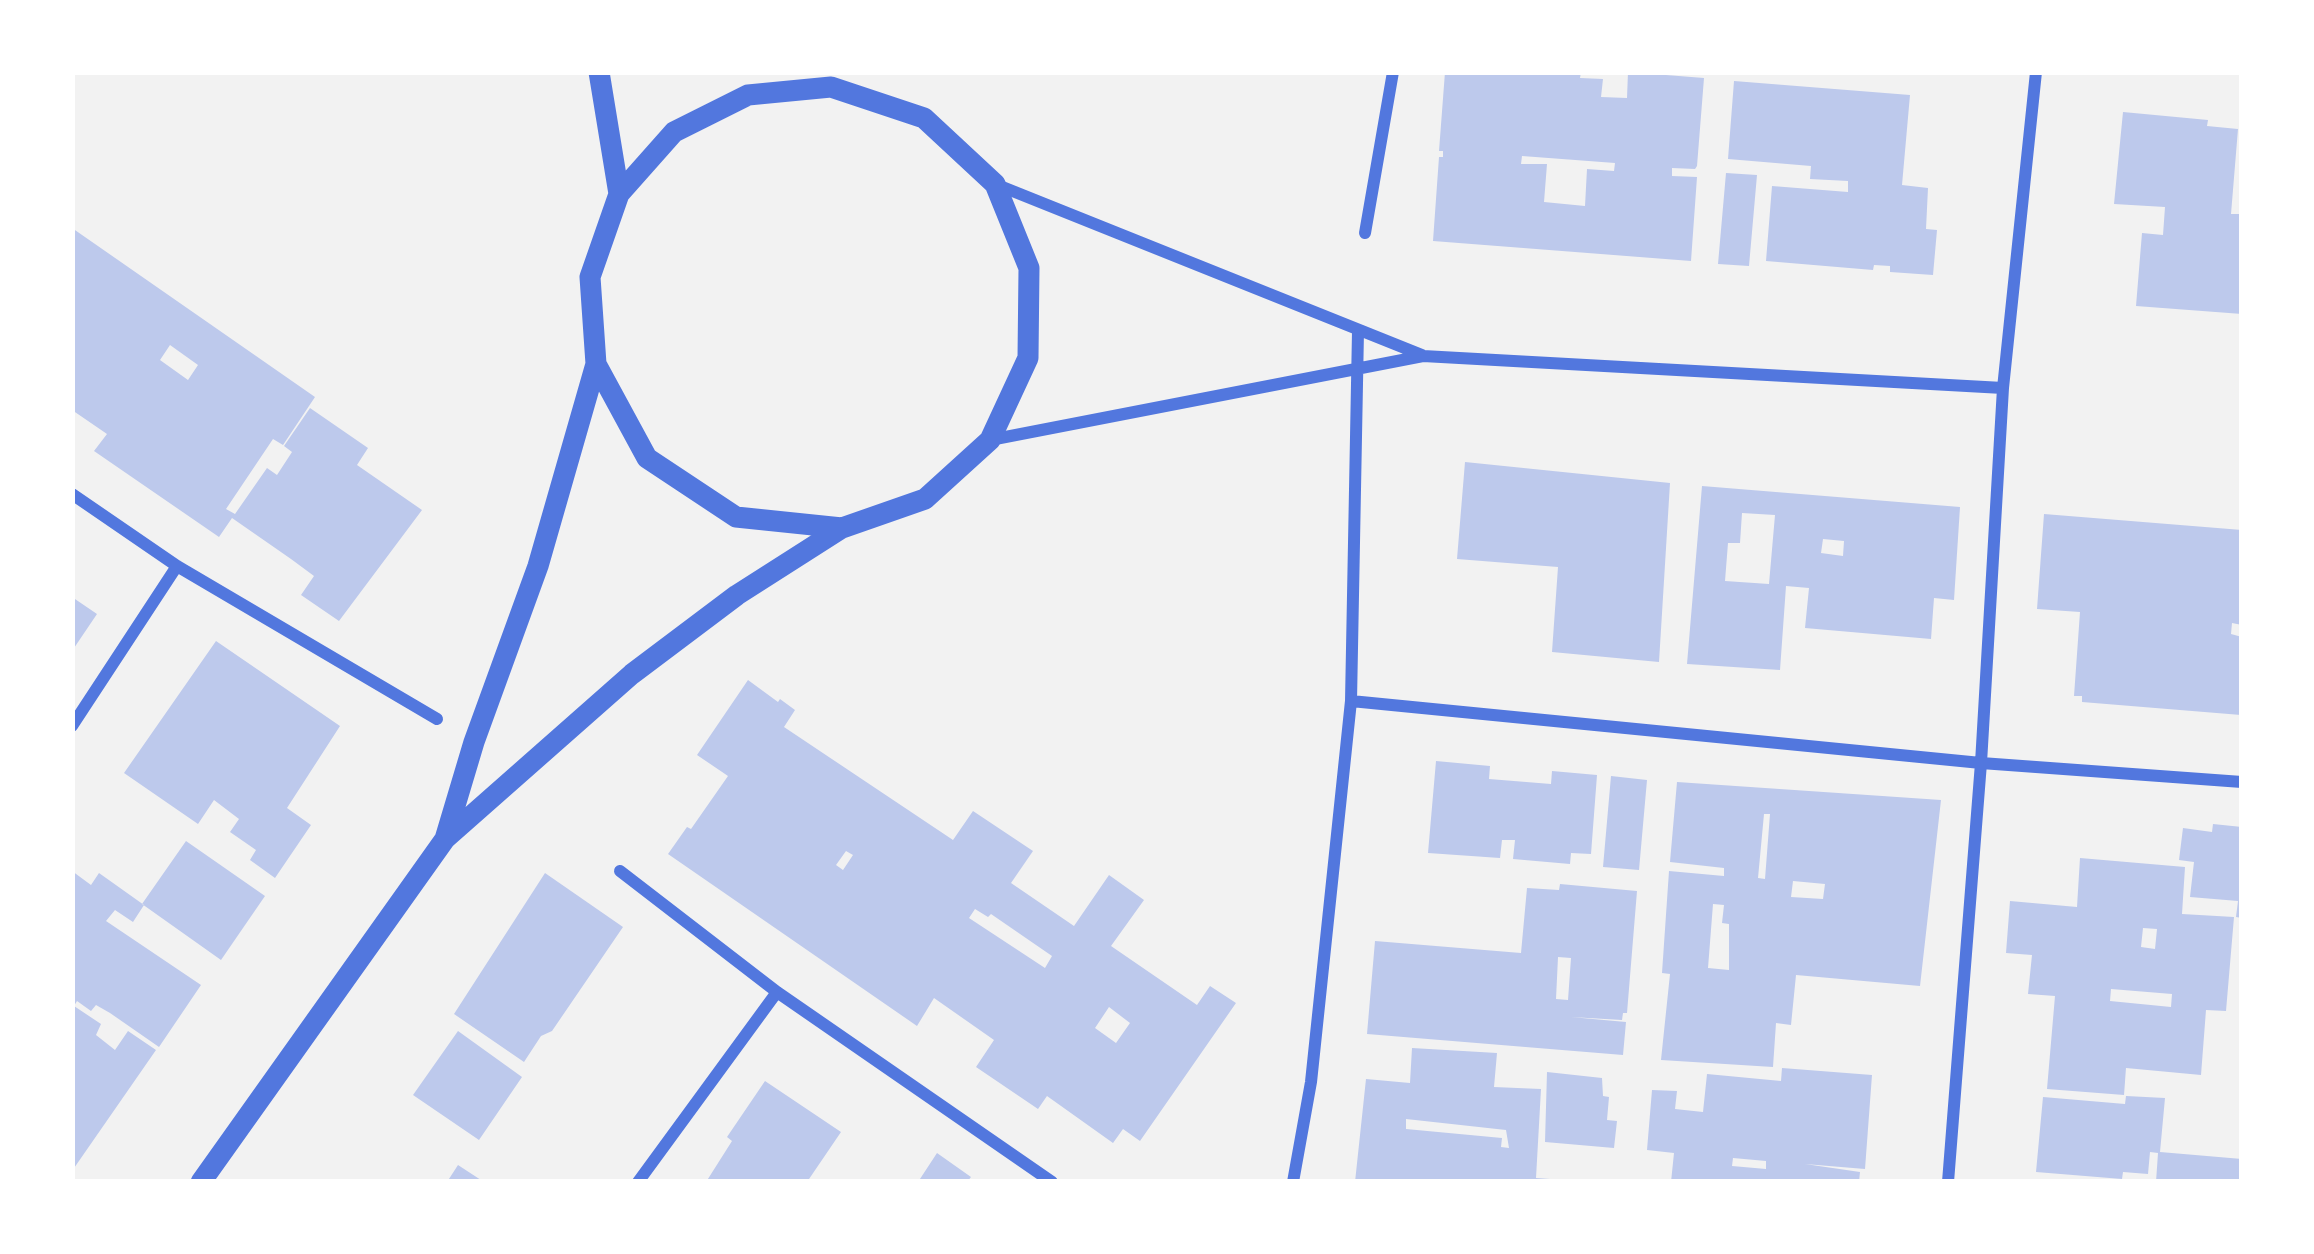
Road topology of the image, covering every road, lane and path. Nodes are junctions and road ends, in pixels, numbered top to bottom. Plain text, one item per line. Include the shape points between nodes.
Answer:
1 (598, 72) edge
2 (1393, 72) edge
3 (2036, 72) edge
4 (824, 80) edge
5 (994, 184) junction
6 (619, 194) junction
7 (1365, 233) dead end
8 (1358, 331) junction
9 (1423, 356) junction
10 (596, 364) junction
11 (1357, 368) junction
12 (2003, 388) junction
13 (990, 440) junction
14 (72, 494) edge
15 (842, 528) junction
16 (177, 566) junction
17 (1351, 701) junction
18 (437, 719) dead end
19 (72, 726) edge
20 (1981, 763) junction
21 (2242, 782) edge
22 (445, 839) junction
23 (620, 871) dead end
24 (777, 992) junction
25 (201, 1182) edge
26 (638, 1182) edge
27 (1052, 1182) edge
28 (1293, 1182) edge
29 (1948, 1182) edge

1 - 6 street
2 - 7 street
3 - 12 street
4 - 5 street via 924,118
4 - 6 street via 748,94 674,132
5 - 8 street
5 - 13 street via 1029,268 1028,358
6 - 10 street via 590,277
8 - 9 street
8 - 11 street
9 - 11 street
9 - 12 street
10 - 15 street via 647,458 682,482 736,517
10 - 22 street
11 - 13 street
11 - 17 street
12 - 20 street
13 - 15 street via 925,499
14 - 16 street
15 - 22 street via 632,674
16 - 18 street
16 - 19 street
17 - 20 street
17 - 28 street
20 - 21 street
20 - 29 street
22 - 25 street
23 - 24 street
24 - 26 street
24 - 27 street

